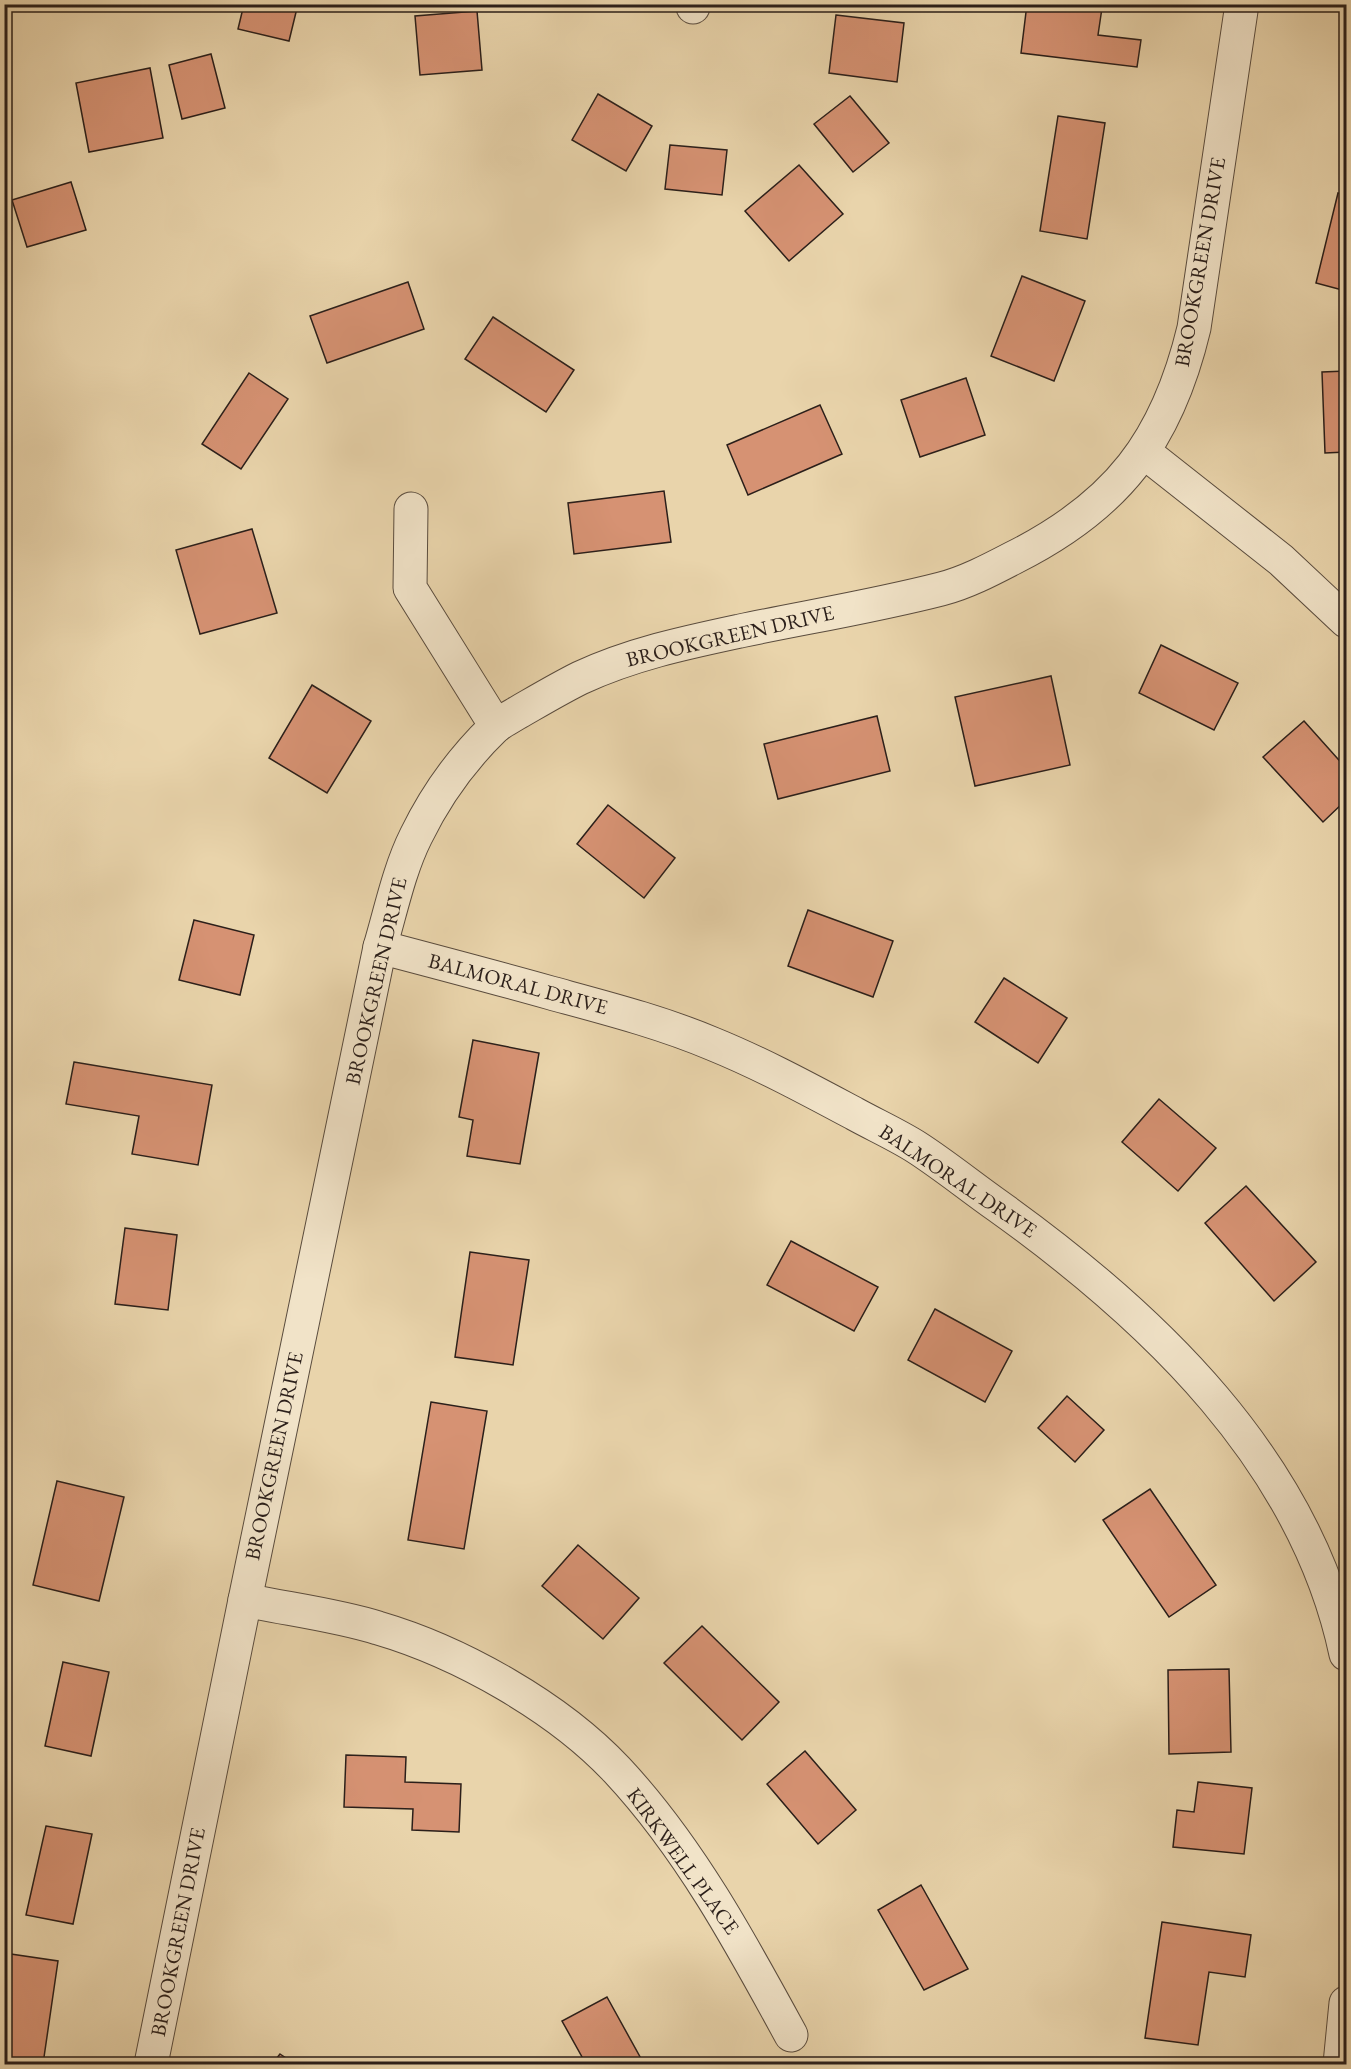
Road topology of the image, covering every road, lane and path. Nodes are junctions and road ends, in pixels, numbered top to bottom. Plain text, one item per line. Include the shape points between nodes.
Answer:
1 (1242, 4) edge
2 (1144, 452) junction
3 (411, 509) dead end
4 (1347, 621) edge
5 (496, 726) junction
6 (380, 947) junction
7 (245, 1600) junction
8 (1347, 1654) edge
9 (1347, 2003) edge
10 (791, 2034) dead end
11 (1343, 2049) edge
12 (151, 2064) edge

1 - 2 street, BROOKGREEN DRIVE via 1194,328 1176,389
2 - 4 street via 1281,560
2 - 5 street, BROOKGREEN DRIVE via 1097,505 1033,548 991,569 944,588 666,646 609,665
3 - 5 street via 410,588
5 - 6 street, BROOKGREEN DRIVE via 460,766 415,838
6 - 7 street, BROOKGREEN DRIVE
6 - 8 street, BALMORAL DRIVE via 631,1014 712,1043 788,1078 915,1147 1053,1245 1180,1360 1223,1407 1269,1471 1306,1537 1323,1575
7 - 10 street, KIRKWELL PLACE via 376,1627 422,1643 469,1664 575,1731 616,1769 653,1812 735,1931
7 - 12 street, BROOKGREEN DRIVE
9 - 11 street

